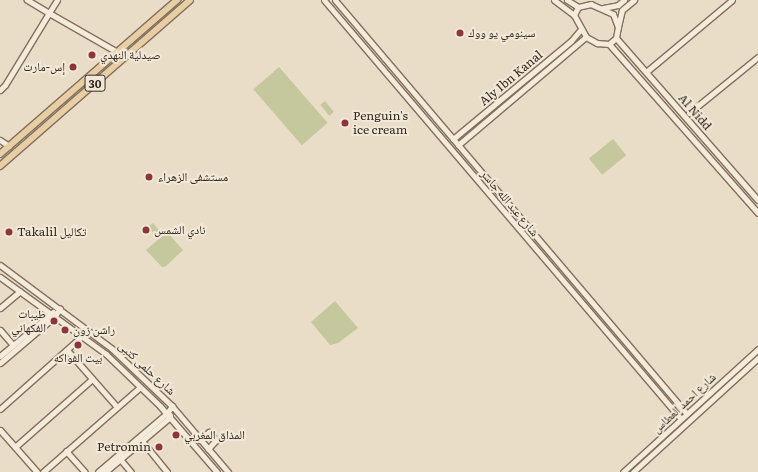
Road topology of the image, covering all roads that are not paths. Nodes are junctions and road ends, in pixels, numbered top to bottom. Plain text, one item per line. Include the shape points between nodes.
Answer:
1 (27, 0) edge
2 (57, 0) edge
3 (177, 0) edge
4 (190, 0) edge
5 (324, 0) edge
6 (335, 0) edge
7 (554, 0) edge
8 (567, 0) edge
9 (624, 0) edge
10 (634, 0) edge
11 (732, 0) edge
12 (578, 7) junction
13 (603, 8) junction
14 (49, 13) junction
15 (574, 15) junction
16 (618, 27) junction
17 (581, 30) junction
18 (586, 37) junction
19 (616, 38) junction
20 (609, 44) junction
21 (117, 52) junction
22 (758, 57) edge
23 (646, 72) junction
24 (0, 90) edge
25 (414, 93) junction
26 (408, 99) junction
27 (50, 111) junction
28 (689, 113) dead end
29 (56, 118) junction
30 (453, 139) junction
31 (0, 140) edge
32 (458, 145) junction
33 (9, 146) junction
34 (0, 154) edge
35 (0, 166) edge
36 (758, 200) edge
37 (758, 212) edge
38 (0, 265) edge
39 (0, 277) edge
40 (20, 291) junction
41 (0, 308) edge
42 (60, 308) junction
43 (53, 315) junction
44 (615, 329) junction
45 (0, 330) edge
46 (608, 334) junction
47 (82, 336) junction
48 (13, 345) junction
49 (758, 349) edge
50 (67, 350) junction
51 (0, 356) edge
52 (758, 358) edge
53 (0, 363) edge
54 (92, 379) junction
55 (140, 387) junction
56 (172, 406) junction
57 (117, 407) junction
58 (0, 408) edge
59 (687, 414) junction
60 (168, 415) junction
61 (681, 419) junction
62 (0, 430) edge
63 (200, 440) junction
64 (142, 441) junction
65 (15, 447) junction
66 (208, 449) junction
67 (66, 451) junction
68 (120, 459) junction
69 (37, 472) edge
70 (43, 472) edge
71 (85, 472) edge
72 (98, 472) edge
73 (105, 472) edge
74 (131, 472) edge
75 (167, 472) edge
76 (217, 472) edge
77 (228, 472) edge
78 (623, 472) edge
79 (633, 472) edge

1 - 14 street
2 - 14 street
3 - 21 main road, 30
4 - 29 main road, 30
5 - 26 street, شارع عبد الله جاسر
6 - 25 street, شارع عبد الله جاسر
7 - 15 street
8 - 12 street
9 - 13 street via 618,5
10 - 16 street via 622,10
11 - 23 street
12 - 13 street via 591,4
12 - 15 street
13 - 16 street via 613,14
14 - 21 street
14 - 24 street via 5,86
15 - 17 street
16 - 19 street
17 - 18 street
17 - 30 street, Aly Ibn Kanal
18 - 20 street via 597,43
18 - 32 street
19 - 20 street
19 - 23 street, Al Nidd
20 - 37 street
21 - 27 main road, 30
22 - 28 street
23 - 36 street, Al Nidd
25 - 26 street
25 - 30 street, شارع عبد الله جاسر
26 - 46 street, شارع عبد الله جاسر
27 - 29 main road
27 - 33 main road, 30
29 - 35 main road, 30
30 - 32 street, شارع عبد الله جاسر
31 - 33 street
32 - 44 street, شارع عبد الله جاسر
33 - 34 main road, 30
38 - 42 street, شارع حلمى كتبى
39 - 40 street, شارع حلمى كتبى
40 - 41 street
40 - 43 street, شارع حلمى كتبى
42 - 43 street
42 - 56 street, شارع حلمى كتبى via 111,348
43 - 47 street, شارع حلمى كتبى
43 - 48 street
43 - 53 street
44 - 46 street
44 - 59 street, شارع عبد الله جاسر
45 - 48 street
46 - 61 street, شارع عبد الله جاسر
47 - 50 street
47 - 55 street, شارع حلمى كتبى via 106,354
48 - 51 street
49 - 59 street, شارع احمد العطاس
50 - 54 street
50 - 58 street
52 - 79 street, شارع احمد العطاس
54 - 57 street
54 - 65 street
55 - 57 street
55 - 60 street, شارع حلمى كتبى
56 - 60 street
56 - 63 street, شارع حلمى كتبى
57 - 67 street
59 - 61 street, شارع احمد العطاس
60 - 64 street
60 - 72 street
60 - 76 street, شارع حلمى كتبى
61 - 78 street, شارع احمد العطاس
62 - 65 street
63 - 66 street, شارع حلمى كتبى
63 - 66 street via 209,432 216,440
64 - 68 street
64 - 75 street
65 - 69 street
66 - 77 street, شارع حلمى كتبى
67 - 70 street
67 - 71 street
68 - 73 street
68 - 74 street

